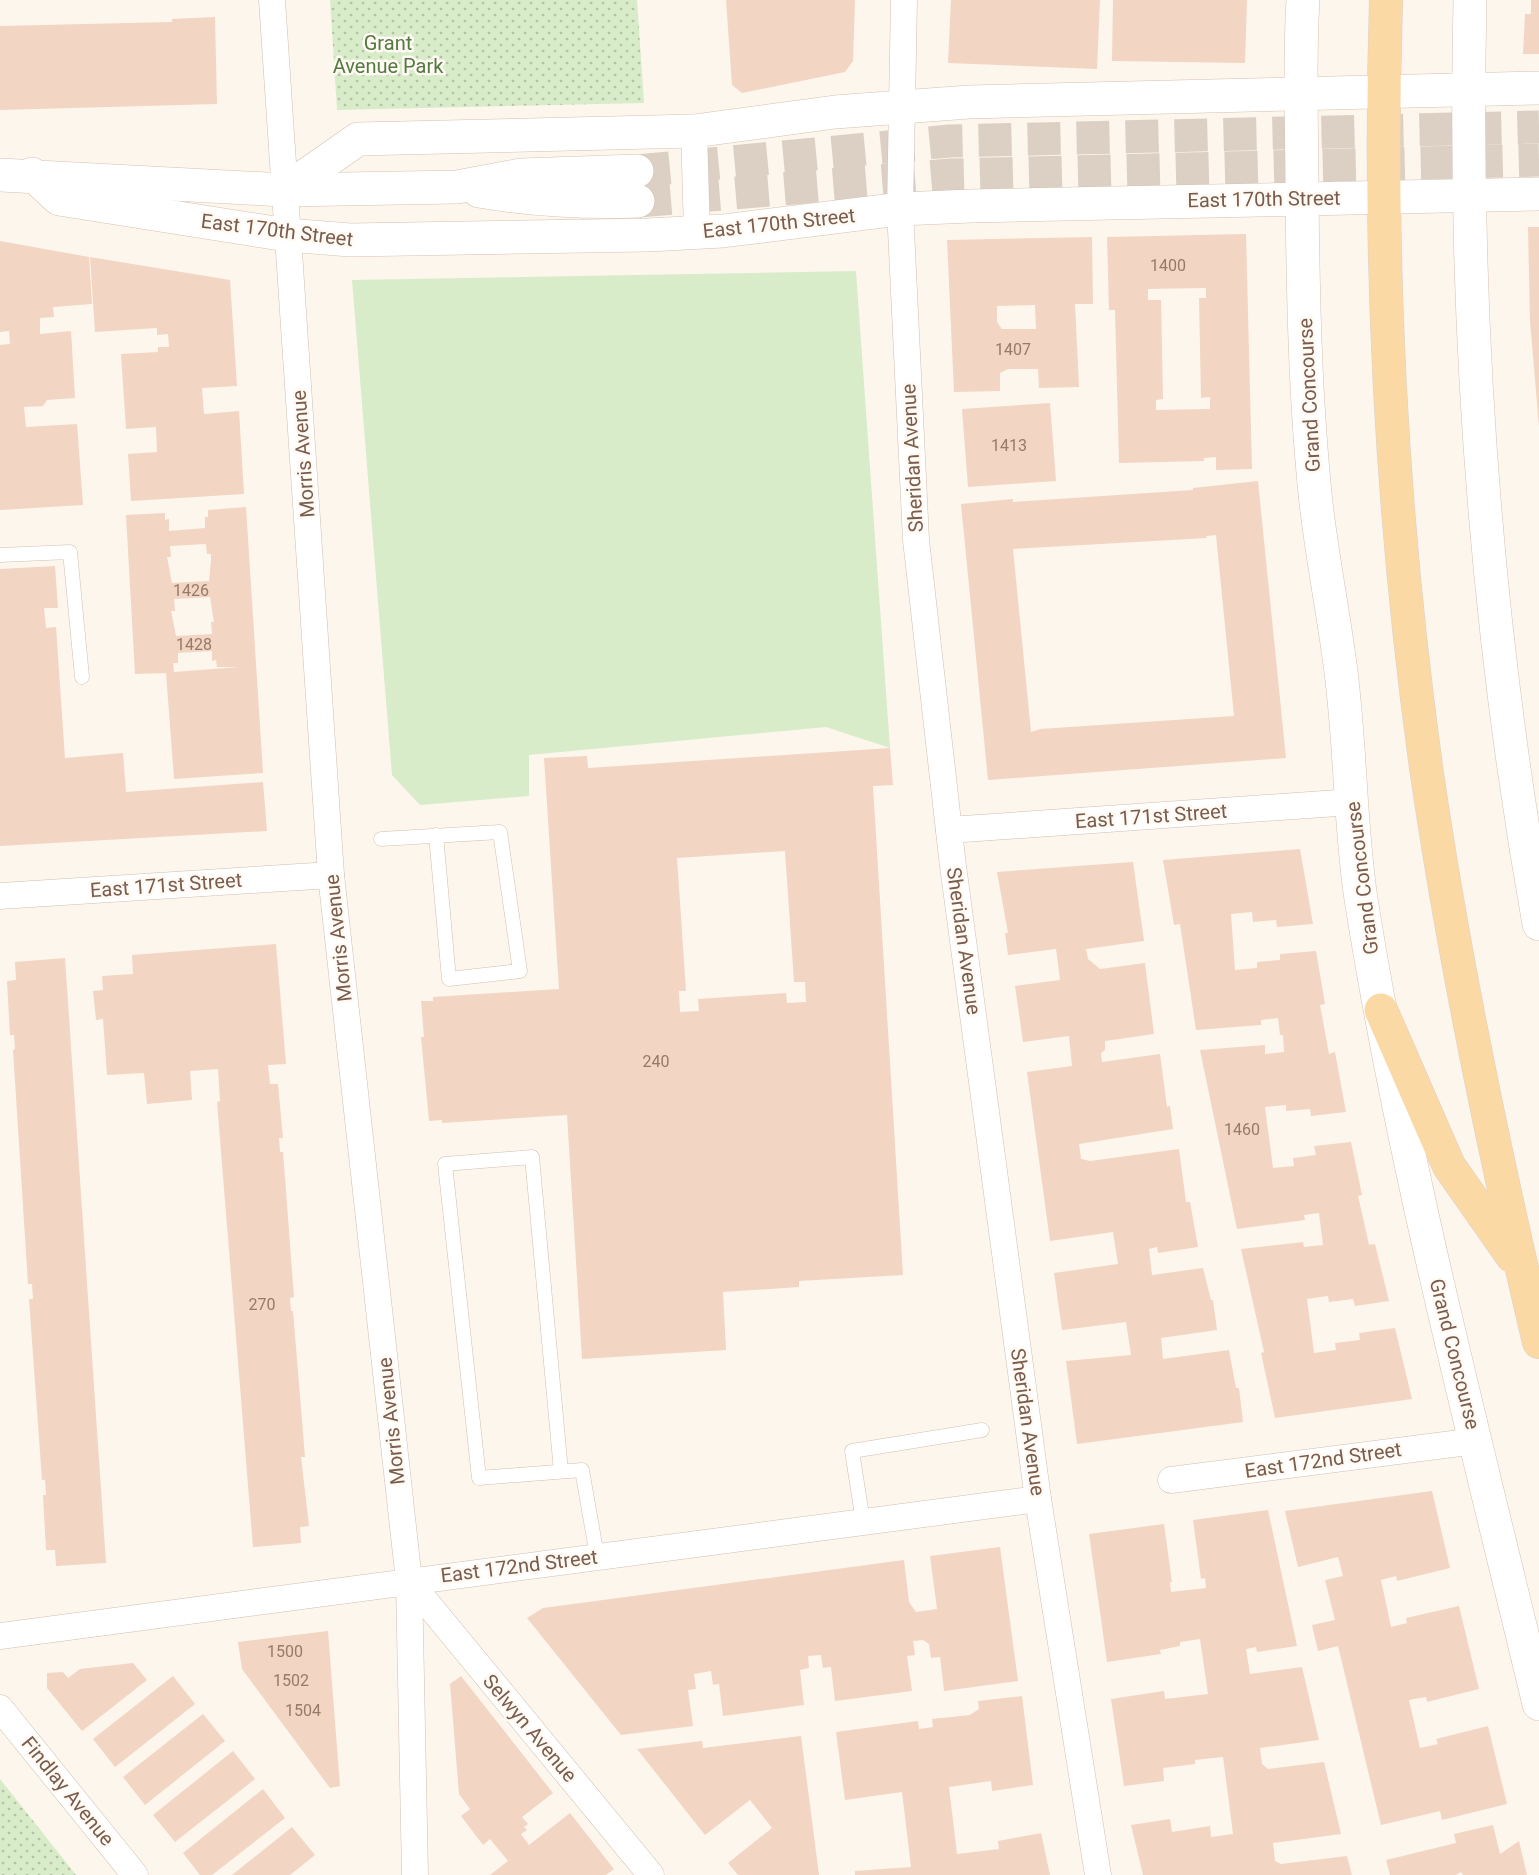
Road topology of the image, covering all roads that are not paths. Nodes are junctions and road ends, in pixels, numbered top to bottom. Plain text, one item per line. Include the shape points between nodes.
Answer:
1 (272, 0) edge
2 (904, 0) edge
3 (1302, 0) edge
4 (1386, 0) edge
5 (1470, 0) edge
6 (1539, 88) edge
7 (1469, 90) junction
8 (1385, 91) junction
9 (1301, 93) junction
10 (902, 108) junction
11 (694, 131) junction
12 (16, 175) edge
13 (638, 186) tunnel mouth
14 (285, 190) junction
15 (1539, 194) edge
16 (1469, 195) junction
17 (1385, 197) junction
18 (1302, 199) junction
19 (900, 209) junction
20 (697, 232) junction
21 (287, 235) junction
22 (0, 555) edge
23 (82, 677) dead end
24 (1527, 789) edge
25 (1352, 802) junction
26 (949, 830) junction
27 (436, 835) junction
28 (381, 839) dead end
29 (332, 875) junction
30 (0, 896) edge
31 (1539, 924) edge
32 (1381, 1010) junction
33 (1522, 1271) junction
34 (1539, 1342) edge
35 (982, 1430) dead end
36 (1476, 1441) junction
37 (561, 1471) junction
38 (1171, 1480) dead end
39 (1038, 1499) junction
40 (863, 1522) junction
41 (597, 1556) junction
42 (409, 1581) junction
43 (0, 1636) edge
44 (1539, 1704) edge
45 (0, 1708) edge
46 (135, 1875) edge
47 (416, 1875) edge
48 (651, 1875) edge
49 (1098, 1875) edge

1 - 14 street, Morris Avenue
2 - 10 street, Sheridan Avenue
3 - 9 street, Grand Concourse
4 - 8 main road
5 - 7 street
6 - 7 street, East 170th Street
7 - 8 street, East 170th Street
7 - 16 street
8 - 9 street, East 170th Street
8 - 17 main road
9 - 10 street, East 170th Street via 969,102
9 - 18 street, Grand Concourse
10 - 11 street, East 170th Street via 835,112
10 - 19 street, Sheridan Avenue
11 - 14 street, East 170th Street via 358,140
11 - 20 street
12 - 14 street, East 170th Street
12 - 21 street, East 170th Street via 59,199
13 - 14 street, East 170th Street via 573,203 527,200 457,187
14 - 21 street, Morris Avenue
15 - 16 street, East 170th Street
16 - 17 street, East 170th Street
16 - 24 street via 1480,468 1494,622
17 - 18 street, East 170th Street
17 - 33 main road via 1397,476 1426,762 1465,1005
18 - 19 street, East 170th Street
18 - 25 street, Grand Concourse via 1311,445 1340,660
19 - 20 street, East 170th Street
19 - 26 street, Sheridan Avenue via 916,540
20 - 21 street, East 170th Street via 350,240
21 - 29 street, Morris Avenue
22 - 23 lane via 70,552
24 - 31 street
25 - 26 street, East 171st Street
25 - 32 street, Grand Concourse via 1361,896
26 - 39 street, Sheridan Avenue
27 - 27 lane via 449,979 520,971 500,832
27 - 28 lane
29 - 30 street, East 171st Street
29 - 42 street, Morris Avenue
32 - 33 main road via 1449,1166
32 - 36 street, Grand Concourse via 1430,1254
33 - 34 main road
35 - 40 lane via 852,1451
36 - 38 street, East 172nd Street
36 - 44 street, Grand Concourse
37 - 37 lane via 479,1478 445,1164 532,1157
37 - 41 lane via 582,1470
39 - 40 street, East 172nd Street
39 - 49 street, Sheridan Avenue
40 - 41 street, East 172nd Street
41 - 42 street, East 172nd Street
42 - 43 street, East 172nd Street
42 - 47 street, Morris Avenue
42 - 48 street, Selwyn Avenue
45 - 46 street, Findlay Avenue

